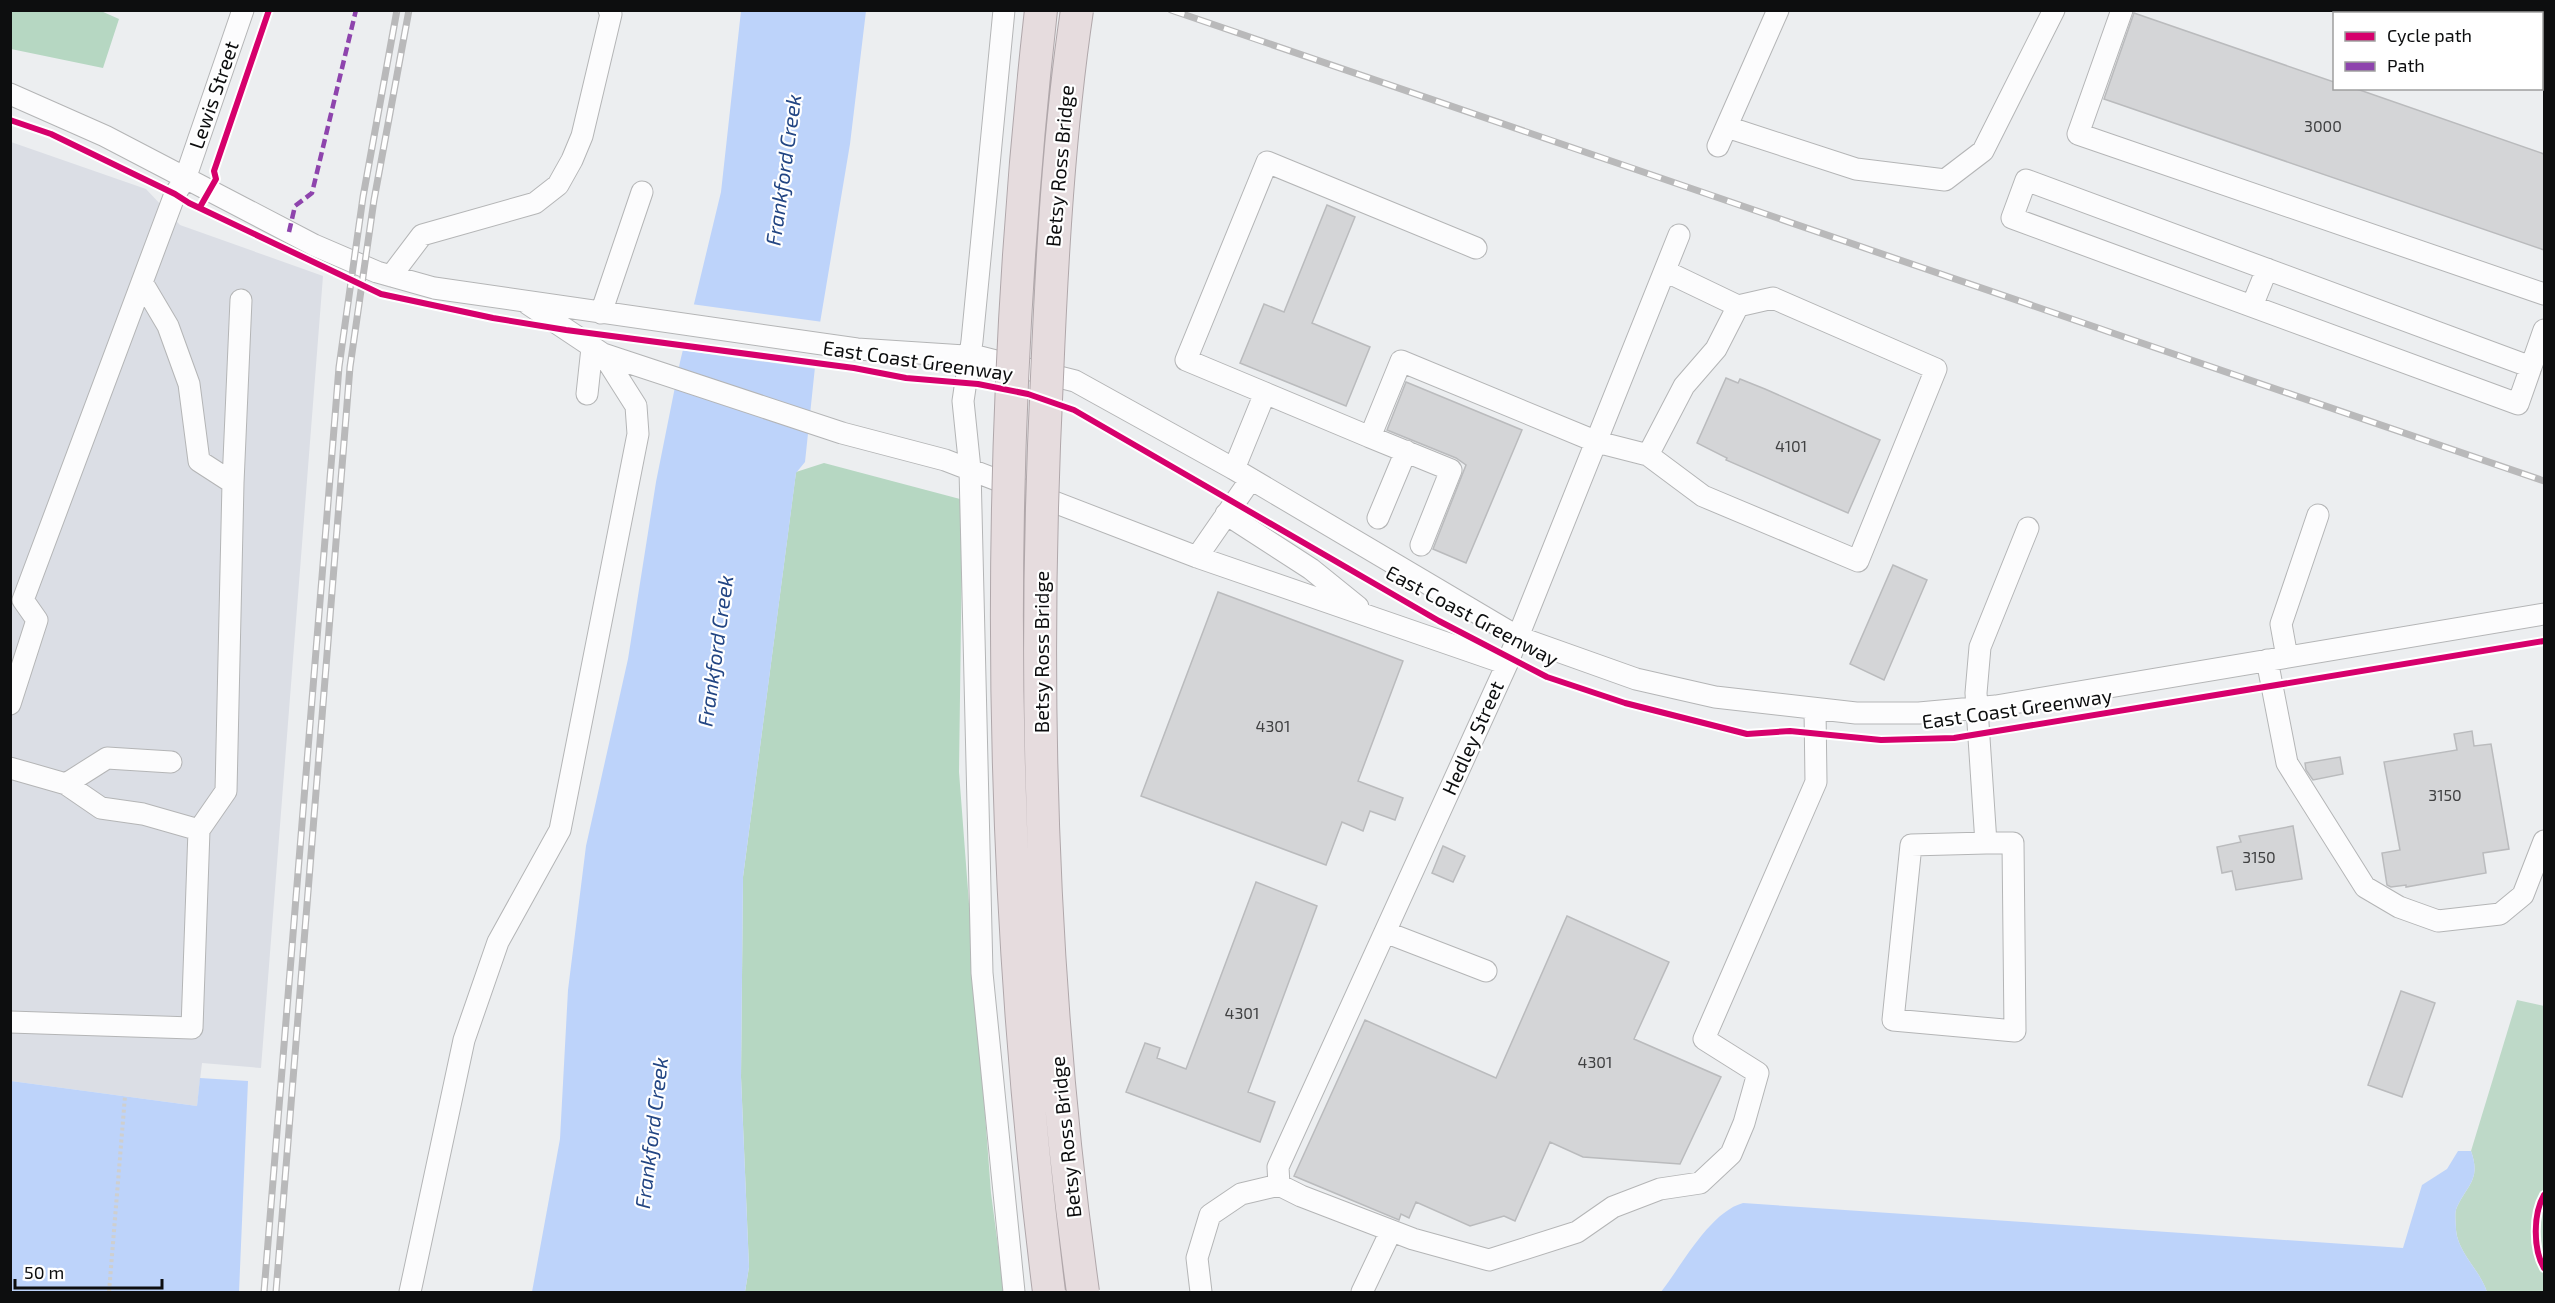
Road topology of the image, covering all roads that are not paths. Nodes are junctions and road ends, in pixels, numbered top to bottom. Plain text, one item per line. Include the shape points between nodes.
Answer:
1 (243, 10) edge
2 (609, 10) edge
3 (1004, 10) edge
4 (1041, 10) edge
5 (1077, 10) edge
6 (1778, 10) edge
7 (2054, 10) edge
8 (2122, 10) edge
9 (10, 94) edge
10 (185, 179) junction
11 (642, 192) dead end
12 (1679, 235) dead end
13 (1476, 248) dead end
14 (2267, 269) junction
15 (1665, 271) junction
16 (391, 276) junction
17 (142, 282) junction
18 (2544, 294) edge
19 (241, 300) dead end
20 (523, 301) junction
21 (1738, 306) junction
22 (2252, 306) junction
23 (601, 313) junction
24 (2544, 330) edge
25 (598, 351) junction
26 (970, 357) junction
27 (2531, 367) junction
28 (1265, 393) junction
29 (587, 394) dead end
30 (1370, 437) junction
31 (1597, 442) junction
32 (1406, 451) junction
33 (1648, 455) junction
34 (970, 469) junction
35 (1242, 474) junction
36 (233, 483) junction
37 (1227, 514) junction
38 (2318, 515) dead end
39 (1378, 518) dead end
40 (2028, 528) dead end
41 (1421, 545) dead end
42 (1197, 557) junction
43 (2544, 614) edge
44 (1370, 616) junction
45 (1518, 637) junction
46 (2277, 659) junction
47 (1507, 664) junction
48 (10, 704) edge
49 (1978, 707) junction
50 (1815, 709) junction
51 (171, 762) dead end
52 (10, 768) edge
53 (66, 784) junction
54 (199, 830) junction
55 (2544, 841) edge
56 (1986, 843) junction
57 (1385, 932) junction
58 (1486, 971) dead end
59 (10, 1022) edge
60 (1279, 1176) junction
61 (1391, 1231) junction
62 (410, 1293) edge
63 (1014, 1293) edge
64 (1049, 1293) edge
65 (1083, 1293) edge
66 (1201, 1293) edge
67 (1362, 1293) edge

1 - 10 street, Lewis Street
2 - 16 street via 582,136 558,185 535,203 422,235
3 - 26 street
4 - 64 highway, Betsy Ross Bridge, bridge via 1012,358 1007,660 1009,803 1018,970 1032,1149
5 - 65 highway, Betsy Ross Bridge, bridge via 1067,79 1051,284 1041,641 1053,998
6 - 7 street via 1723,137 1856,169 1945,180 1983,151
8 - 18 street via 2078,134
9 - 10 street via 105,136
10 - 16 street via 314,245
10 - 17 street, Lewis Street via 175,194
11 - 23 street
12 - 15 street, Hedley Street
13 - 28 street via 1267,162 1186,360
14 - 22 street
14 - 22 street via 2026,180 2012,218
14 - 27 street
15 - 21 street
15 - 31 street, Hedley Street
16 - 20 street via 434,288
17 - 36 street via 168,326 189,384 199,460
17 - 48 street, Lewis Street via 23,600 38,620
19 - 36 street
20 - 23 street
20 - 25 street
21 - 33 street via 1716,349 1684,386
21 - 33 street via 1773,298 1936,369 1858,561 1703,496
22 - 27 street via 2518,404
23 - 26 street via 857,349
24 - 27 street
25 - 29 street
25 - 34 street via 842,433
25 - 62 street via 636,406 638,434 560,831 498,942 464,1040
26 - 34 street via 963,400
26 - 35 street via 1075,381
28 - 30 street
28 - 35 street
30 - 31 street via 1401,361
30 - 32 street
31 - 33 street
31 - 45 street, Hedley Street
32 - 39 street
32 - 41 street via 1452,470
34 - 42 street
34 - 63 street via 982,973
35 - 37 street
35 - 45 street
36 - 54 street via 226,790
37 - 42 street
37 - 44 street via 1311,569
38 - 46 street via 2281,624
40 - 49 street via 1980,647
42 - 44 street
43 - 46 street
44 - 47 street
45 - 47 street, Hedley Street
45 - 50 street via 1636,679 1715,697
46 - 49 street
46 - 55 street via 2287,763 2365,887 2398,907 2438,921 2500,914 2523,895
47 - 57 street, Hedley Street
49 - 50 street via 1919,713
49 - 56 street
50 - 61 street via 1816,782 1704,1039 1758,1073 1731,1154 1701,1183 1660,1189 1613,1207 1577,1232 1489,1260
51 - 53 street via 107,758
52 - 53 street
53 - 54 street via 100,808 143,814
54 - 59 street via 192,1028
56 - 56 street via 1911,845 1893,1020 2015,1031 2013,843
57 - 58 street
57 - 60 street, Hedley Street
60 - 61 street
60 - 66 street via 1241,1194 1210,1215 1197,1258
61 - 67 street

